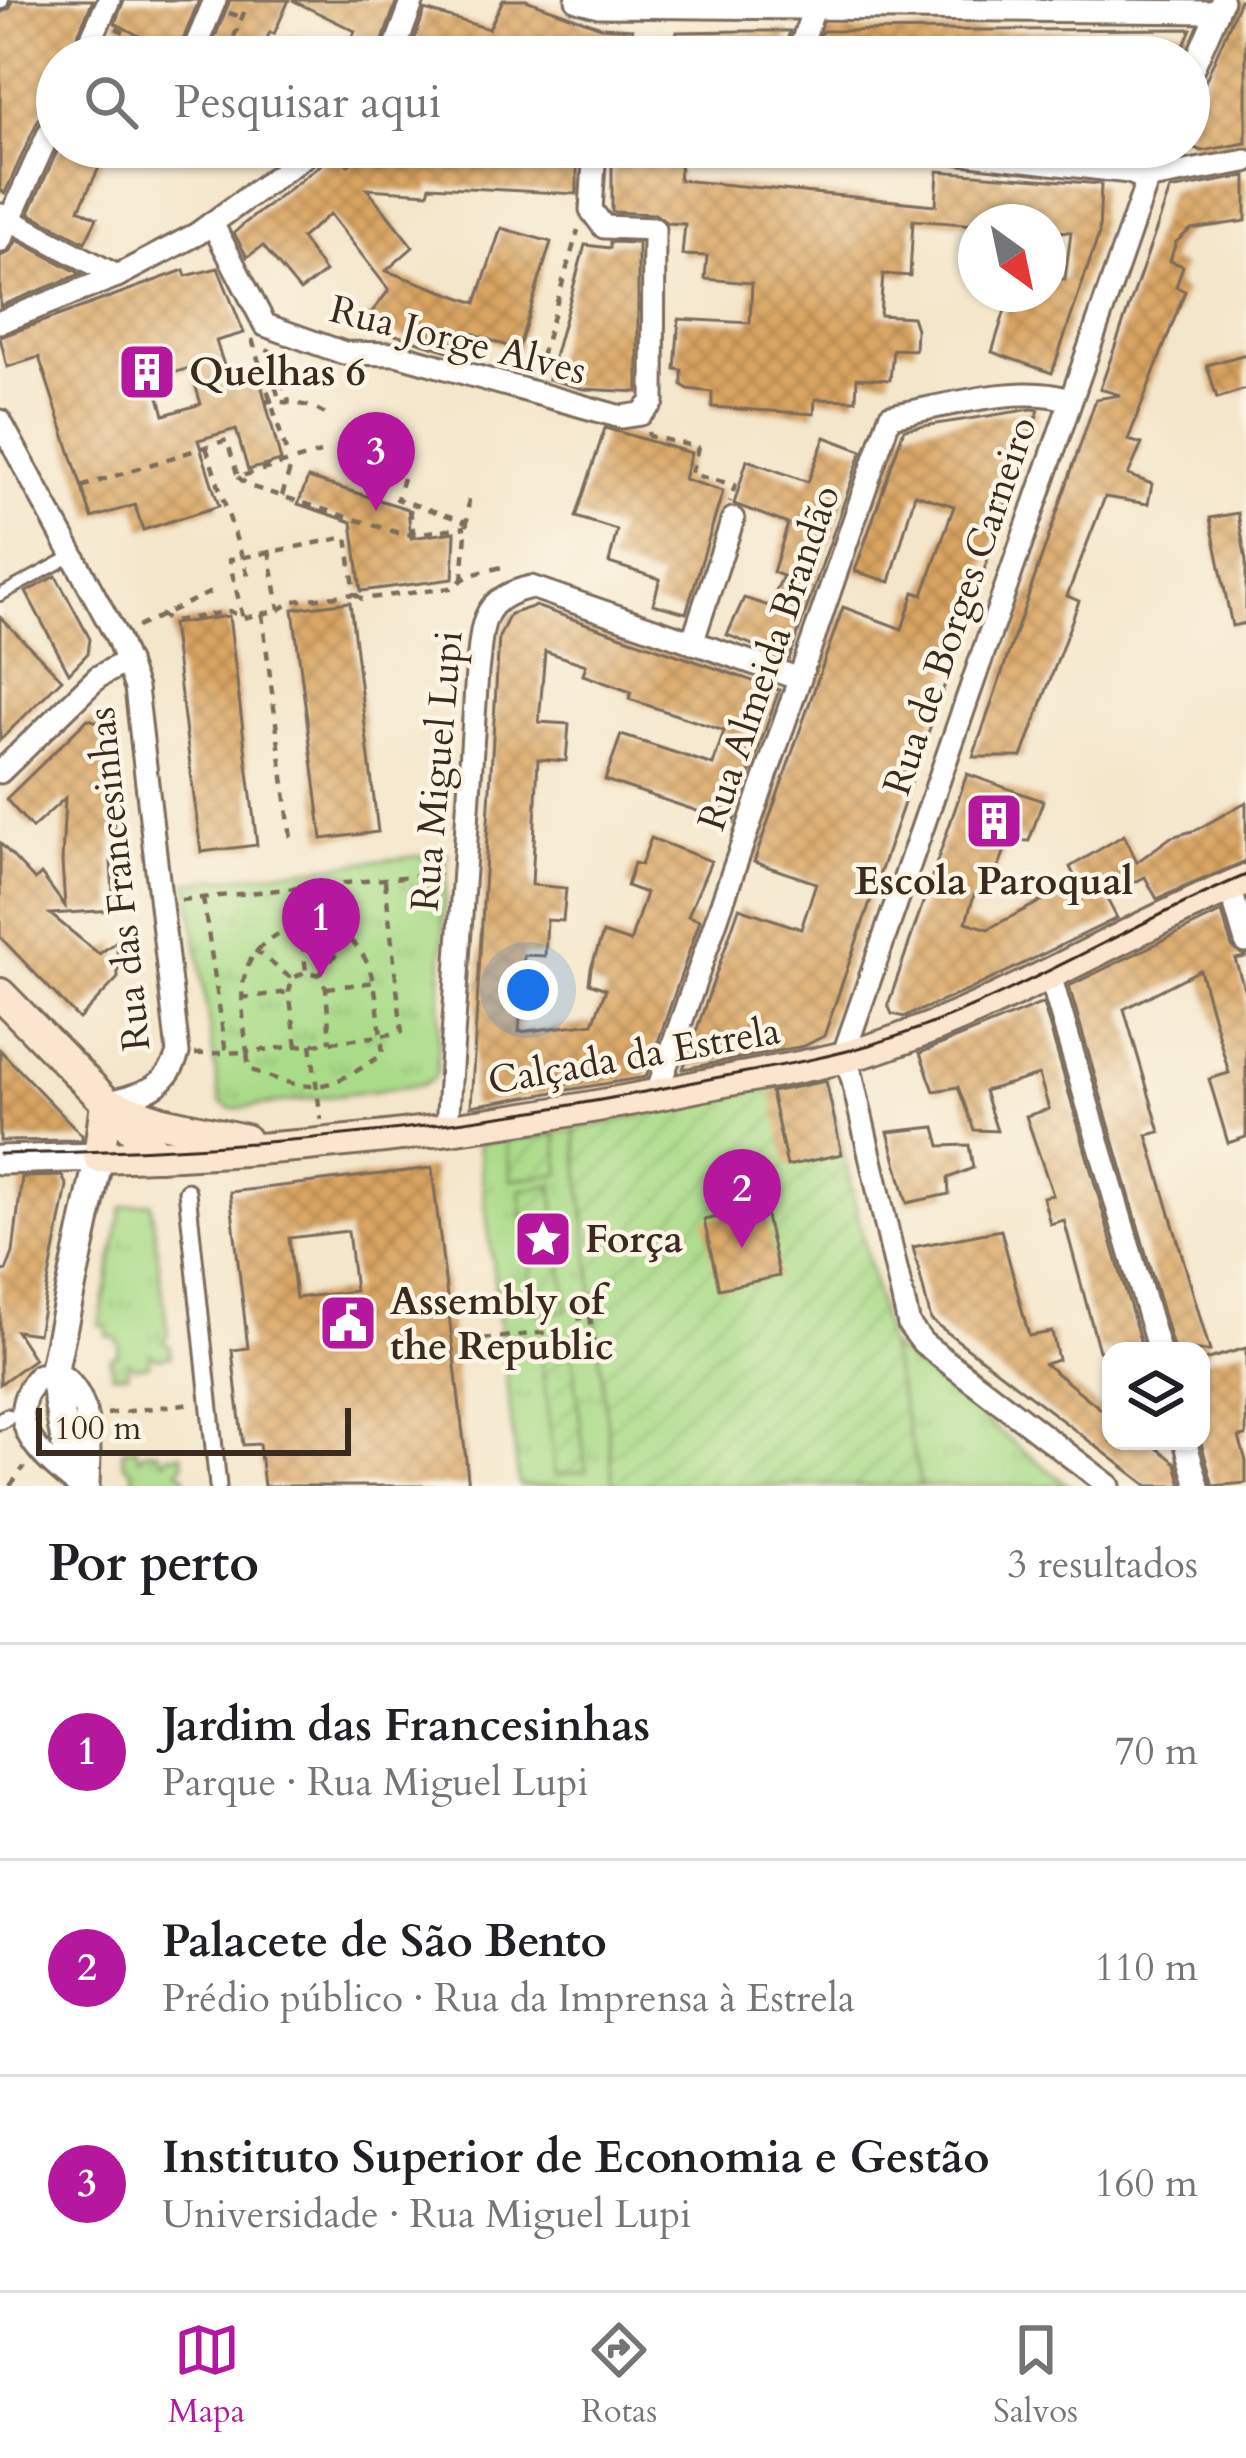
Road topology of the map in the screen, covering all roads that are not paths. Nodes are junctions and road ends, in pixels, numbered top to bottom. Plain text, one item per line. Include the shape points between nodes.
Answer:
1 (215, 0) edge
2 (412, 0) edge
3 (577, 0) edge
4 (815, 4) edge
5 (1219, 6) edge
6 (200, 36) edge
7 (399, 36) edge
8 (804, 36) edge
9 (1206, 36) edge
10 (36, 156) edge
11 (1246, 161) edge
12 (1210, 167) edge
13 (288, 168) edge
14 (594, 168) edge
15 (1094, 168) edge
16 (1150, 168) edge
17 (1207, 168) edge
18 (1145, 179) junction
19 (5, 217) edge
20 (212, 224) junction
21 (0, 241) edge
22 (117, 276) junction
23 (0, 322) edge
24 (1069, 400) junction
25 (0, 422) edge
26 (733, 518) dead end
27 (72, 556) junction
28 (0, 595) edge
29 (692, 643) junction
30 (127, 661) junction
31 (800, 679) junction
32 (0, 772) edge
33 (1238, 884) edge
34 (1246, 942) edge
35 (1050, 975) junction
36 (0, 994) edge
37 (843, 1056) junction
38 (656, 1095) junction
39 (106, 1103) junction
40 (447, 1128) junction
41 (279, 1148) junction
42 (158, 1155) junction
43 (99, 1157) junction
44 (0, 1160) edge
45 (187, 1191) dead end
46 (1156, 1342) edge
47 (53, 1373) junction
48 (5, 1410) edge
49 (1188, 1450) edge
50 (83, 1486) edge
51 (218, 1486) edge
52 (1109, 1486) edge
53 (1198, 1486) edge

1 - 6 street
2 - 7 street
3 - 4 street
4 - 5 street
4 - 8 street
5 - 9 street
10 - 19 street
11 - 12 street
13 - 20 street
14 - 20 street, Rua Jorge Alves via 591,210 604,227 654,229 653,402 641,414 621,417 396,354 344,353 265,325
15 - 18 street
16 - 18 street, Rua de Borges Carneiro
17 - 18 street
18 - 24 street, Rua de Borges Carneiro
19 - 21 street
19 - 22 street
20 - 22 street
22 - 23 street
24 - 31 street, Rua Almeida Brandão via 1025,393 890,416
24 - 37 street, Rua de Borges Carneiro
25 - 27 street, Rua das Francesinhas
26 - 29 street
27 - 28 lane
27 - 30 street, Rua das Francesinhas
29 - 31 street, Rua Miguel Lupi
29 - 40 street, Rua Miguel Lupi via 531,587 488,608
30 - 32 street via 98,677
30 - 39 street, Rua das Francesinhas via 142,714 178,1053 152,1090
31 - 38 street, Rua Almeida Brandão
33 - 34 street
33 - 35 main road, Calçada da Estrela
35 - 37 main road, Calçada da Estrela
35 - 46 street
36 - 39 main road
37 - 38 main road, Calçada da Estrela
37 - 52 street via 909,1325
38 - 40 main road, Calçada da Estrela
39 - 41 main road
39 - 42 main road
39 - 43 main road
40 - 41 main road, Calçada da Estrela
41 - 42 main road, Calçada da Estrela
42 - 43 main road, Calçada da Estrela
43 - 44 street, Calçada da Estrela
43 - 47 street
45 - 51 street
47 - 48 street via 39,1376
47 - 50 street via 66,1446
48 - 50 street via 22,1442
49 - 53 street

